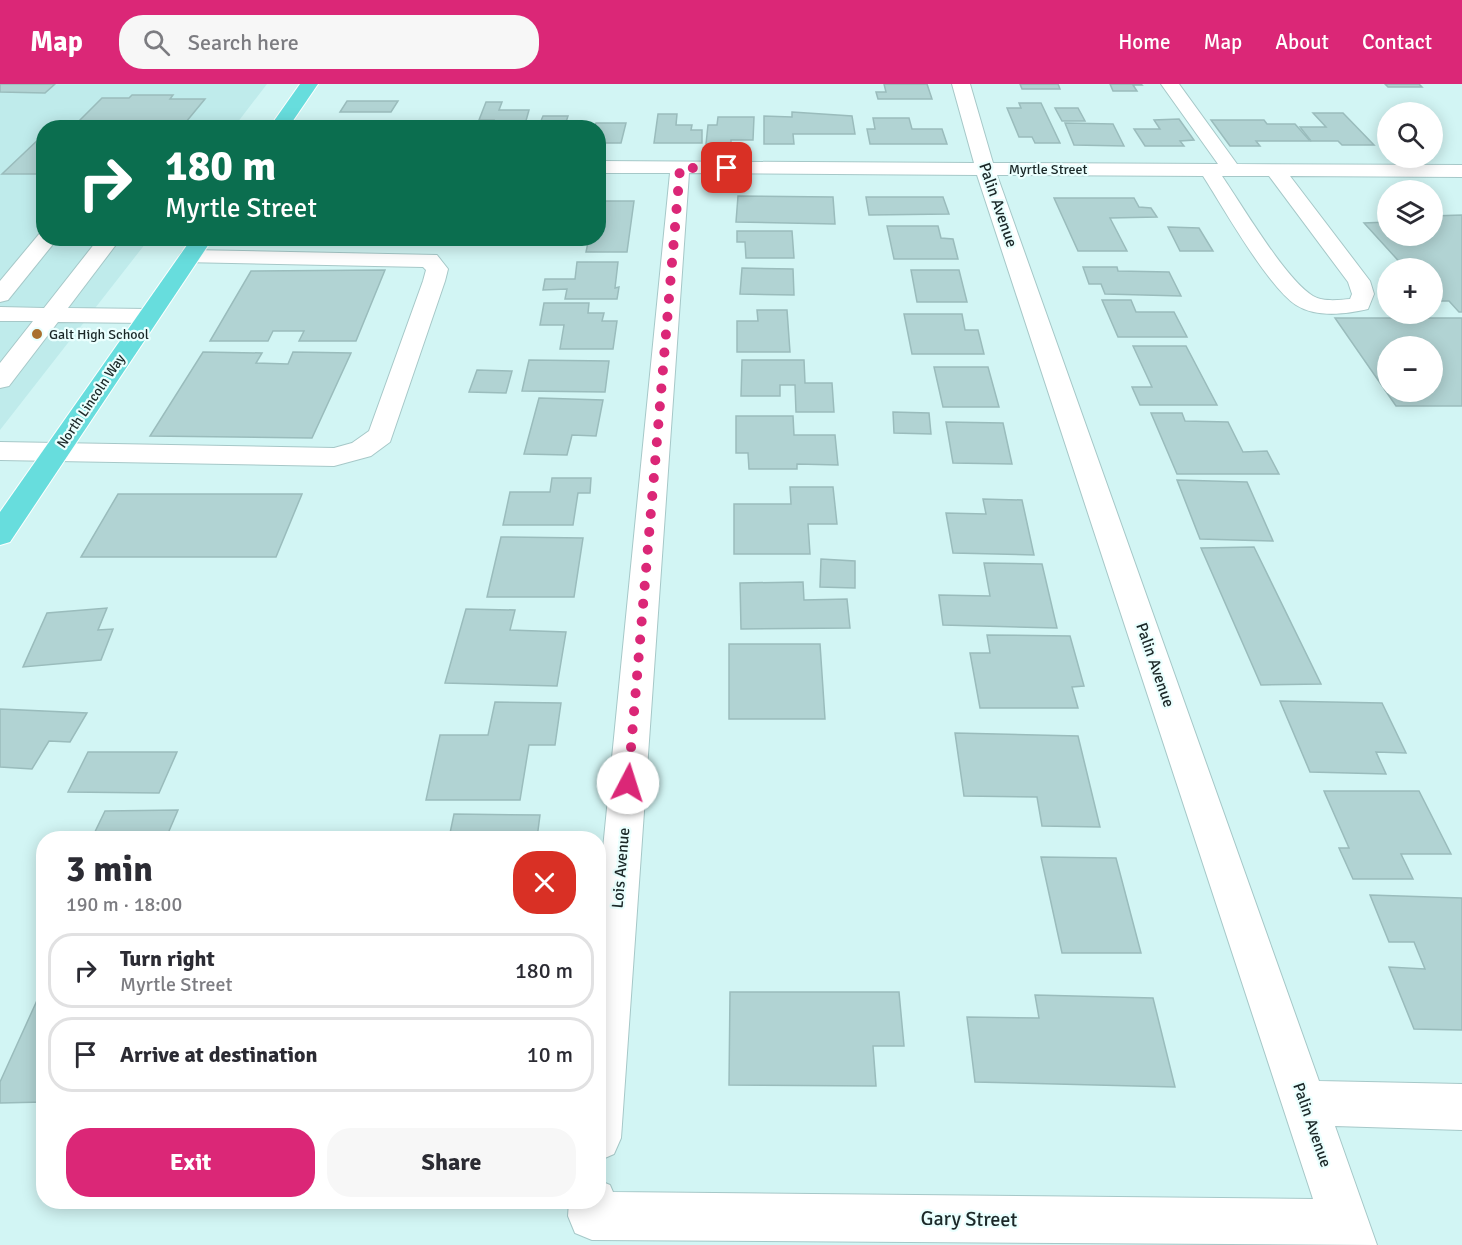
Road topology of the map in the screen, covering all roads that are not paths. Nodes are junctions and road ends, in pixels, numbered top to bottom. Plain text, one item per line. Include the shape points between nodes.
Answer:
1 (309, 84) edge
2 (961, 84) edge
3 (1170, 84) edge
4 (284, 120) edge
5 (606, 168) edge
6 (680, 168) junction
7 (985, 169) junction
8 (1208, 169) junction
9 (1231, 169) junction
10 (1274, 169) junction
11 (1462, 171) edge
12 (41, 246) edge
13 (105, 246) edge
14 (196, 248) edge
15 (0, 295) edge
16 (0, 314) edge
17 (52, 314) junction
18 (148, 315) junction
19 (0, 380) edge
20 (0, 451) edge
21 (57, 451) junction
22 (0, 534) edge
23 (606, 1043) edge
24 (1305, 1103) junction
25 (1462, 1107) edge
26 (592, 1209) edge
27 (1349, 1234) edge

1 - 4 main road
2 - 7 street, Palin Avenue
3 - 9 street
5 - 6 street, Myrtle Street
6 - 7 street, Myrtle Street
6 - 23 street, Lois Avenue
7 - 8 street, Myrtle Street
7 - 24 street, Palin Avenue
8 - 9 street, Myrtle Street
8 - 10 street via 1302,300 1331,306 1360,304 1363,294 1359,281
9 - 10 street, Myrtle Street
10 - 11 street, Myrtle Street
12 - 15 street
13 - 17 street
14 - 18 main road, North Lincoln Way
14 - 21 street via 429,260 436,269 435,281 381,436 362,450 334,457
16 - 17 street
17 - 18 street
17 - 19 street
18 - 21 main road, North Lincoln Way
20 - 21 street
21 - 22 main road, North Lincoln Way
24 - 25 street
24 - 27 street, Palin Avenue
26 - 27 street, Gary Street

